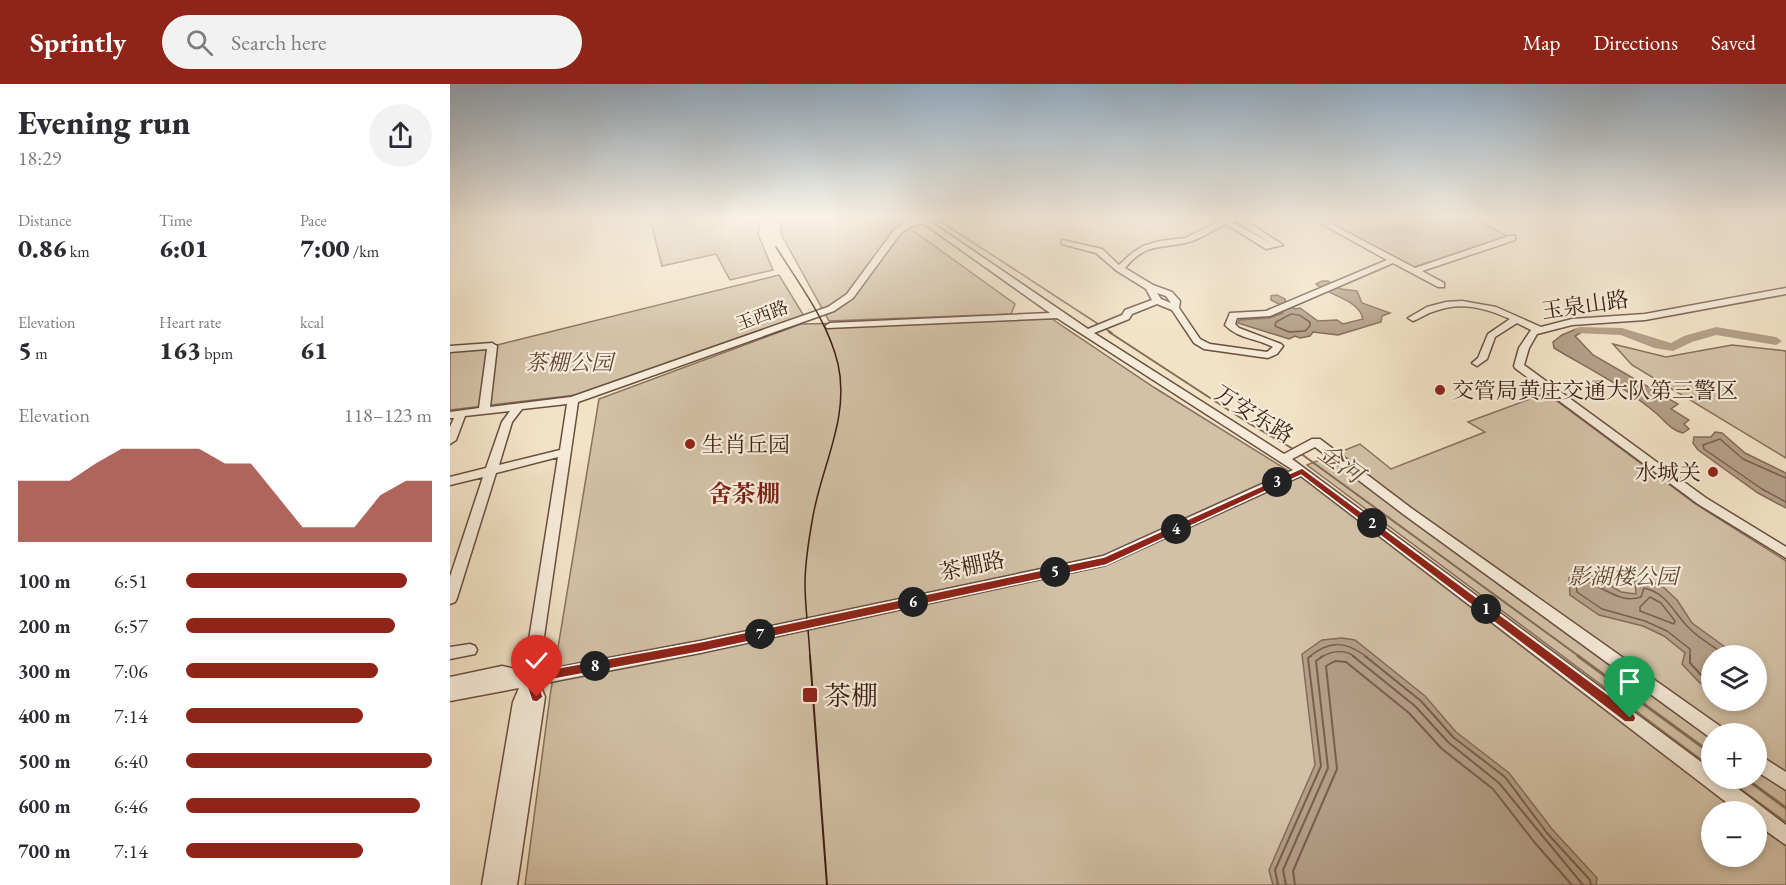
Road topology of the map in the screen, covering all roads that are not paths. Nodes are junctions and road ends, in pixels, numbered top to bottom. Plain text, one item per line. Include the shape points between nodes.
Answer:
1 (879, 256) edge
2 (976, 256) edge
3 (1103, 256) edge
4 (1128, 256) edge
5 (1387, 256) edge
6 (1458, 256) edge
7 (1394, 260) junction
8 (1120, 269) junction
9 (1415, 271) junction
10 (1441, 285) dead end
11 (1150, 287) junction
12 (1786, 291) edge
13 (1157, 301) junction
14 (1175, 308) junction
15 (1059, 315) junction
16 (1413, 318) dead end
17 (1517, 319) junction
18 (830, 326) dead end
19 (1539, 330) junction
20 (1092, 331) junction
21 (450, 349) edge
22 (1477, 363) dead end
23 (573, 400) junction
24 (519, 406) junction
25 (484, 411) junction
26 (456, 414) edge
27 (450, 440) edge
28 (565, 452) junction
29 (1295, 454) junction
30 (492, 471) junction
31 (1302, 471) junction
32 (450, 481) edge
33 (1786, 553) edge
34 (450, 597) edge
35 (470, 650) dead end
36 (450, 653) edge
37 (530, 678) junction
38 (450, 684) edge
39 (450, 694) edge
40 (1703, 723) edge
41 (1767, 769) edge
42 (1786, 782) edge
43 (1740, 801) edge
44 (1767, 821) edge
45 (1786, 836) edge
46 (491, 885) edge
47 (508, 885) edge

1 - 23 street, 玉西路 via 849,296 831,309
2 - 15 street, 万安东路
3 - 8 street
4 - 8 street
5 - 7 street
6 - 9 street
7 - 9 street
7 - 14 street via 1267,314 1233,315 1230,325 1234,329 1278,346 1268,355 1207,347 1197,341
8 - 11 street
9 - 10 street
11 - 13 street
11 - 14 street via 1169,294 1176,301
12 - 19 street, 玉泉山路 via 1646,317 1572,322
13 - 14 street
13 - 20 street
15 - 18 street
15 - 20 street, 万安东路
16 - 17 street via 1434,308 1461,303 1486,305
17 - 19 street
17 - 22 street via 1491,336
19 - 33 street, 玉泉山路 via 1533,332 1524,348 1519,366 1702,501
20 - 29 street, 万安东路
21 - 25 street via 492,346
23 - 24 street, 玉西路
23 - 28 street
24 - 25 street, 玉西路
24 - 30 street via 507,422
25 - 26 street, 玉西路
26 - 27 street
28 - 30 street
28 - 37 street
29 - 31 street, 万安东路
29 - 40 street via 1316,442
30 - 32 street
30 - 34 street
31 - 37 street, 茶棚路 via 1106,561 700,647
31 - 43 street, 万安东路
35 - 36 street
37 - 38 street, 茶棚路 via 502,673
37 - 39 street, 茶棚路
37 - 46 street via 521,702
37 - 47 street via 537,697
41 - 42 street
44 - 45 street, 万安东路

